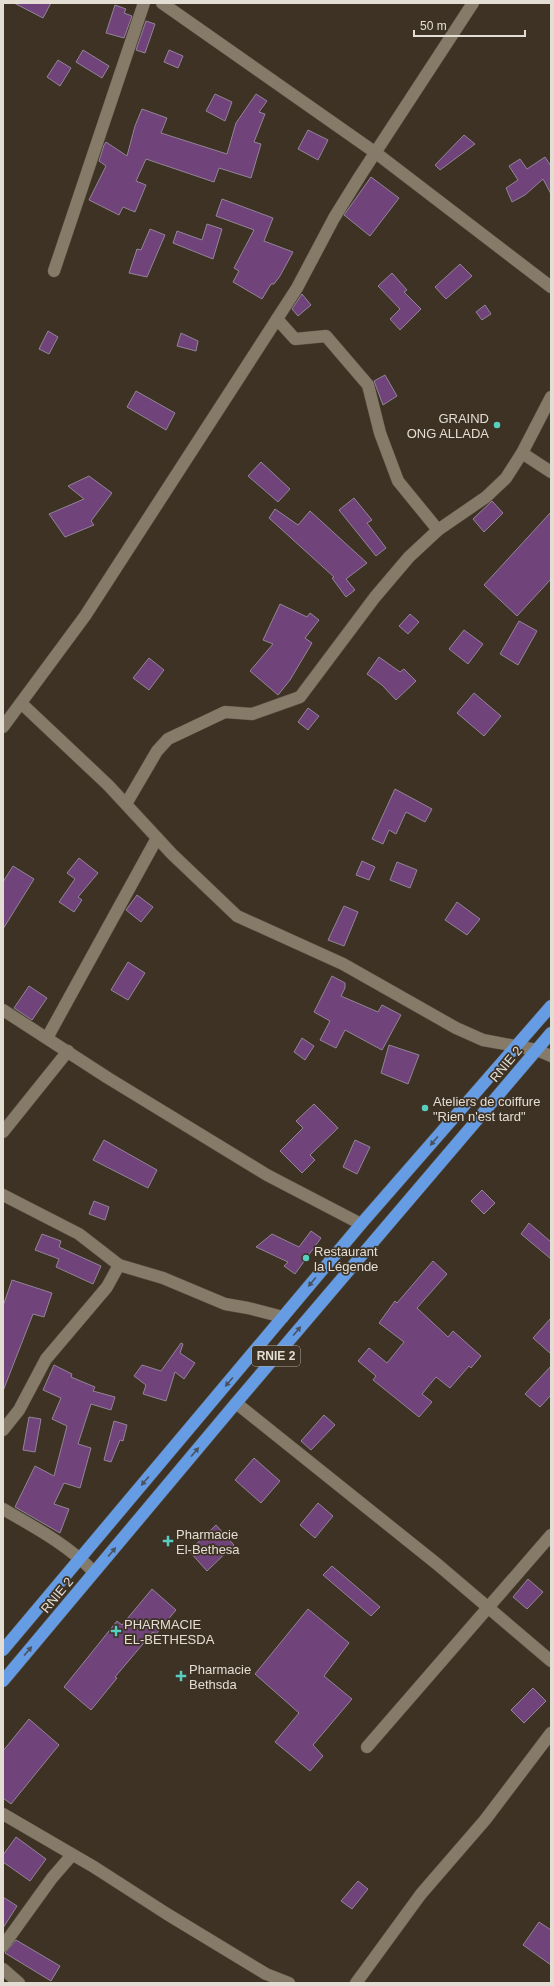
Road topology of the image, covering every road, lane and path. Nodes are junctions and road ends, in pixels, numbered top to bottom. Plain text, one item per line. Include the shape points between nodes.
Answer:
1 (144, 3) edge
2 (162, 3) edge
3 (473, 3) edge
4 (376, 153) junction
5 (54, 271) dead end
6 (551, 288) edge
7 (277, 319) junction
8 (551, 397) edge
9 (522, 452) junction
10 (551, 472) edge
11 (438, 530) junction
12 (20, 703) junction
13 (3, 727) edge
14 (126, 804) junction
15 (157, 838) junction
16 (551, 1006) edge
17 (3, 1010) edge
18 (551, 1033) edge
19 (47, 1038) junction
20 (517, 1046) junction
21 (536, 1050) junction
22 (68, 1051) junction
23 (551, 1056) edge
24 (3, 1132) edge
25 (3, 1195) edge
26 (361, 1224) junction
27 (119, 1265) junction
28 (284, 1317) junction
29 (236, 1403) junction
30 (3, 1430) edge
31 (3, 1510) edge
32 (551, 1535) edge
33 (80, 1558) junction
34 (94, 1572) junction
35 (489, 1608) junction
36 (3, 1650) edge
37 (551, 1661) edge
38 (3, 1681) edge
39 (551, 1733) edge
40 (367, 1748) dead end
41 (3, 1814) edge
42 (72, 1855) junction
43 (3, 1946) edge
44 (3, 1969) edge
45 (19, 1983) edge
46 (289, 1983) edge
47 (356, 1983) edge

1 - 5 street
2 - 4 street
3 - 4 street
4 - 6 street
4 - 7 street via 334,218 297,288
7 - 11 street via 295,339 326,336 368,385 380,433 398,481
7 - 12 street via 85,616
8 - 9 street
9 - 10 street
9 - 11 street via 506,478 491,492
11 - 14 street via 409,557 300,697 252,714 225,712 168,739 157,751
12 - 13 street
12 - 14 street via 62,740
14 - 15 street
15 - 19 street
15 - 20 street via 237,916 343,964 456,1028 483,1040
16 - 20 highway, RNIE 2 / RNIE 2
17 - 19 street
18 - 21 highway, RNIE 2 / RNIE 2
19 - 22 street
20 - 21 street
20 -> 26 highway, RNIE 2 / RNIE 2
21 - 23 street
29 -> 21 highway, RNIE 2 / RNIE 2
22 - 24 street
22 - 26 street via 267,1175
25 - 27 street via 79,1234
26 -> 28 highway, RNIE 2 / RNIE 2
27 - 28 street via 163,1278 225,1304
27 - 30 street via 107,1286 46,1359 19,1410
28 -> 33 highway, RNIE 2 / RNIE 2
34 -> 29 highway, RNIE 2 / RNIE 2
29 - 35 street
31 - 33 street via 54,1539
32 - 35 street
33 - 34 street
33 - 36 highway, RNIE 2 / RNIE 2
38 -> 34 highway, RNIE 2 / RNIE 2
35 - 37 street
35 - 40 street
39 - 47 street via 485,1820 421,1894
41 - 42 street
42 - 43 street via 52,1878
42 - 46 street via 266,1974
44 - 45 street

